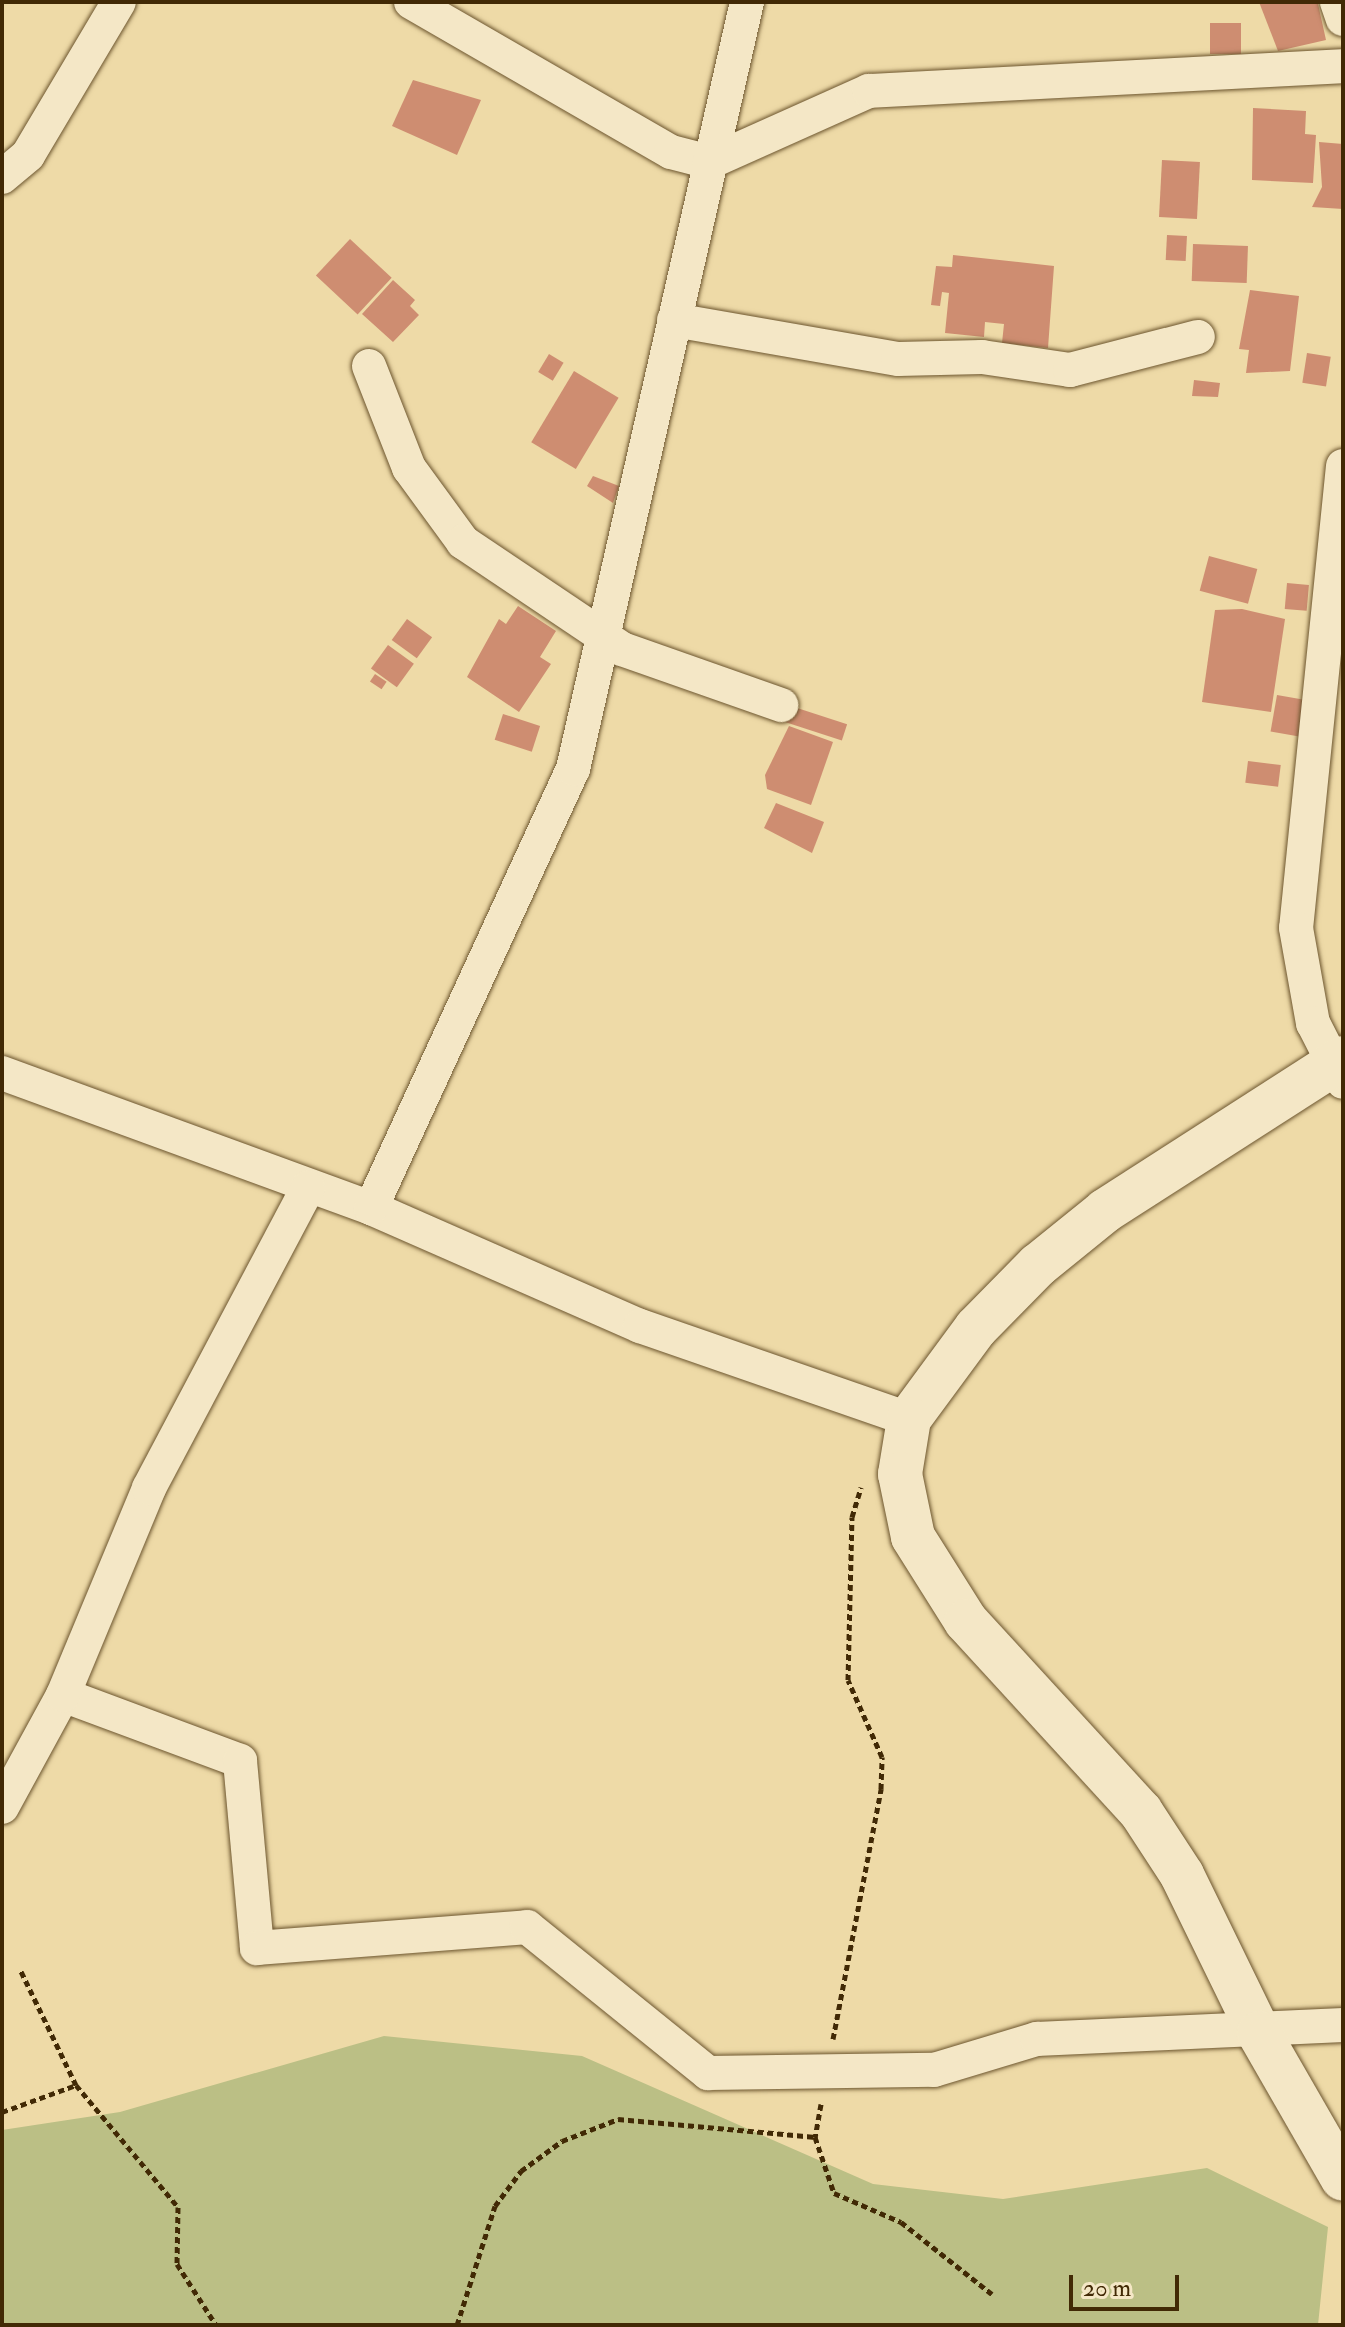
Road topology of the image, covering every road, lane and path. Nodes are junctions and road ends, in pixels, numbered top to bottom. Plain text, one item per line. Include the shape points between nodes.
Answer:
1 (119, 2) edge
2 (411, 2) edge
3 (747, 2) edge
4 (1337, 2) edge
5 (1343, 19) edge
6 (1343, 66) edge
7 (710, 162) junction
8 (2, 177) edge
9 (674, 320) junction
10 (1198, 337) dead end
11 (369, 366) dead end
12 (1343, 466) edge
13 (603, 637) junction
14 (781, 705) dead end
15 (1340, 1068) edge
16 (2, 1073) edge
17 (308, 1188) junction
18 (371, 1208) junction
19 (909, 1419) junction
20 (865, 1477) dead end
21 (63, 1695) junction
22 (2, 1807) edge
23 (21, 1971) dead end
24 (1343, 2025) edge
25 (1259, 2033) junction
26 (828, 2069) junction
27 (76, 2085) junction
28 (2, 2112) edge
29 (815, 2137) junction
30 (1343, 2179) edge
31 (992, 2294) dead end
32 (216, 2325) edge
33 (457, 2325) edge

1 - 8 street via 28,155
2 - 7 street via 671,152
3 - 7 street
4 - 5 street
6 - 7 street via 869,91
7 - 9 street
9 - 10 street via 898,359 982,357 1070,370
9 - 13 street
11 - 13 street via 409,468 463,542
12 - 15 street via 1296,928 1313,1023
13 - 14 street
13 - 18 street via 573,769
15 - 19 street via 1105,1211 1038,1265 976,1328
16 - 17 street
17 - 18 street
17 - 21 street via 149,1488
18 - 19 street via 640,1326
19 - 25 street via 900,1474 913,1537 966,1621 1141,1812 1182,1875
20 - 26 path via 852,1517 848,1680 882,1757 881,1789
21 - 22 street
21 - 26 street via 240,1761 257,1948 527,1927 708,2073
23 - 27 path
24 - 25 street
25 - 26 street via 1037,2039 934,2070
25 - 30 street
26 - 29 path
27 - 28 path
27 - 32 path via 178,2207 177,2264
29 - 31 path via 834,2193 901,2222
29 - 33 path via 618,2119 562,2141 521,2171 495,2206

